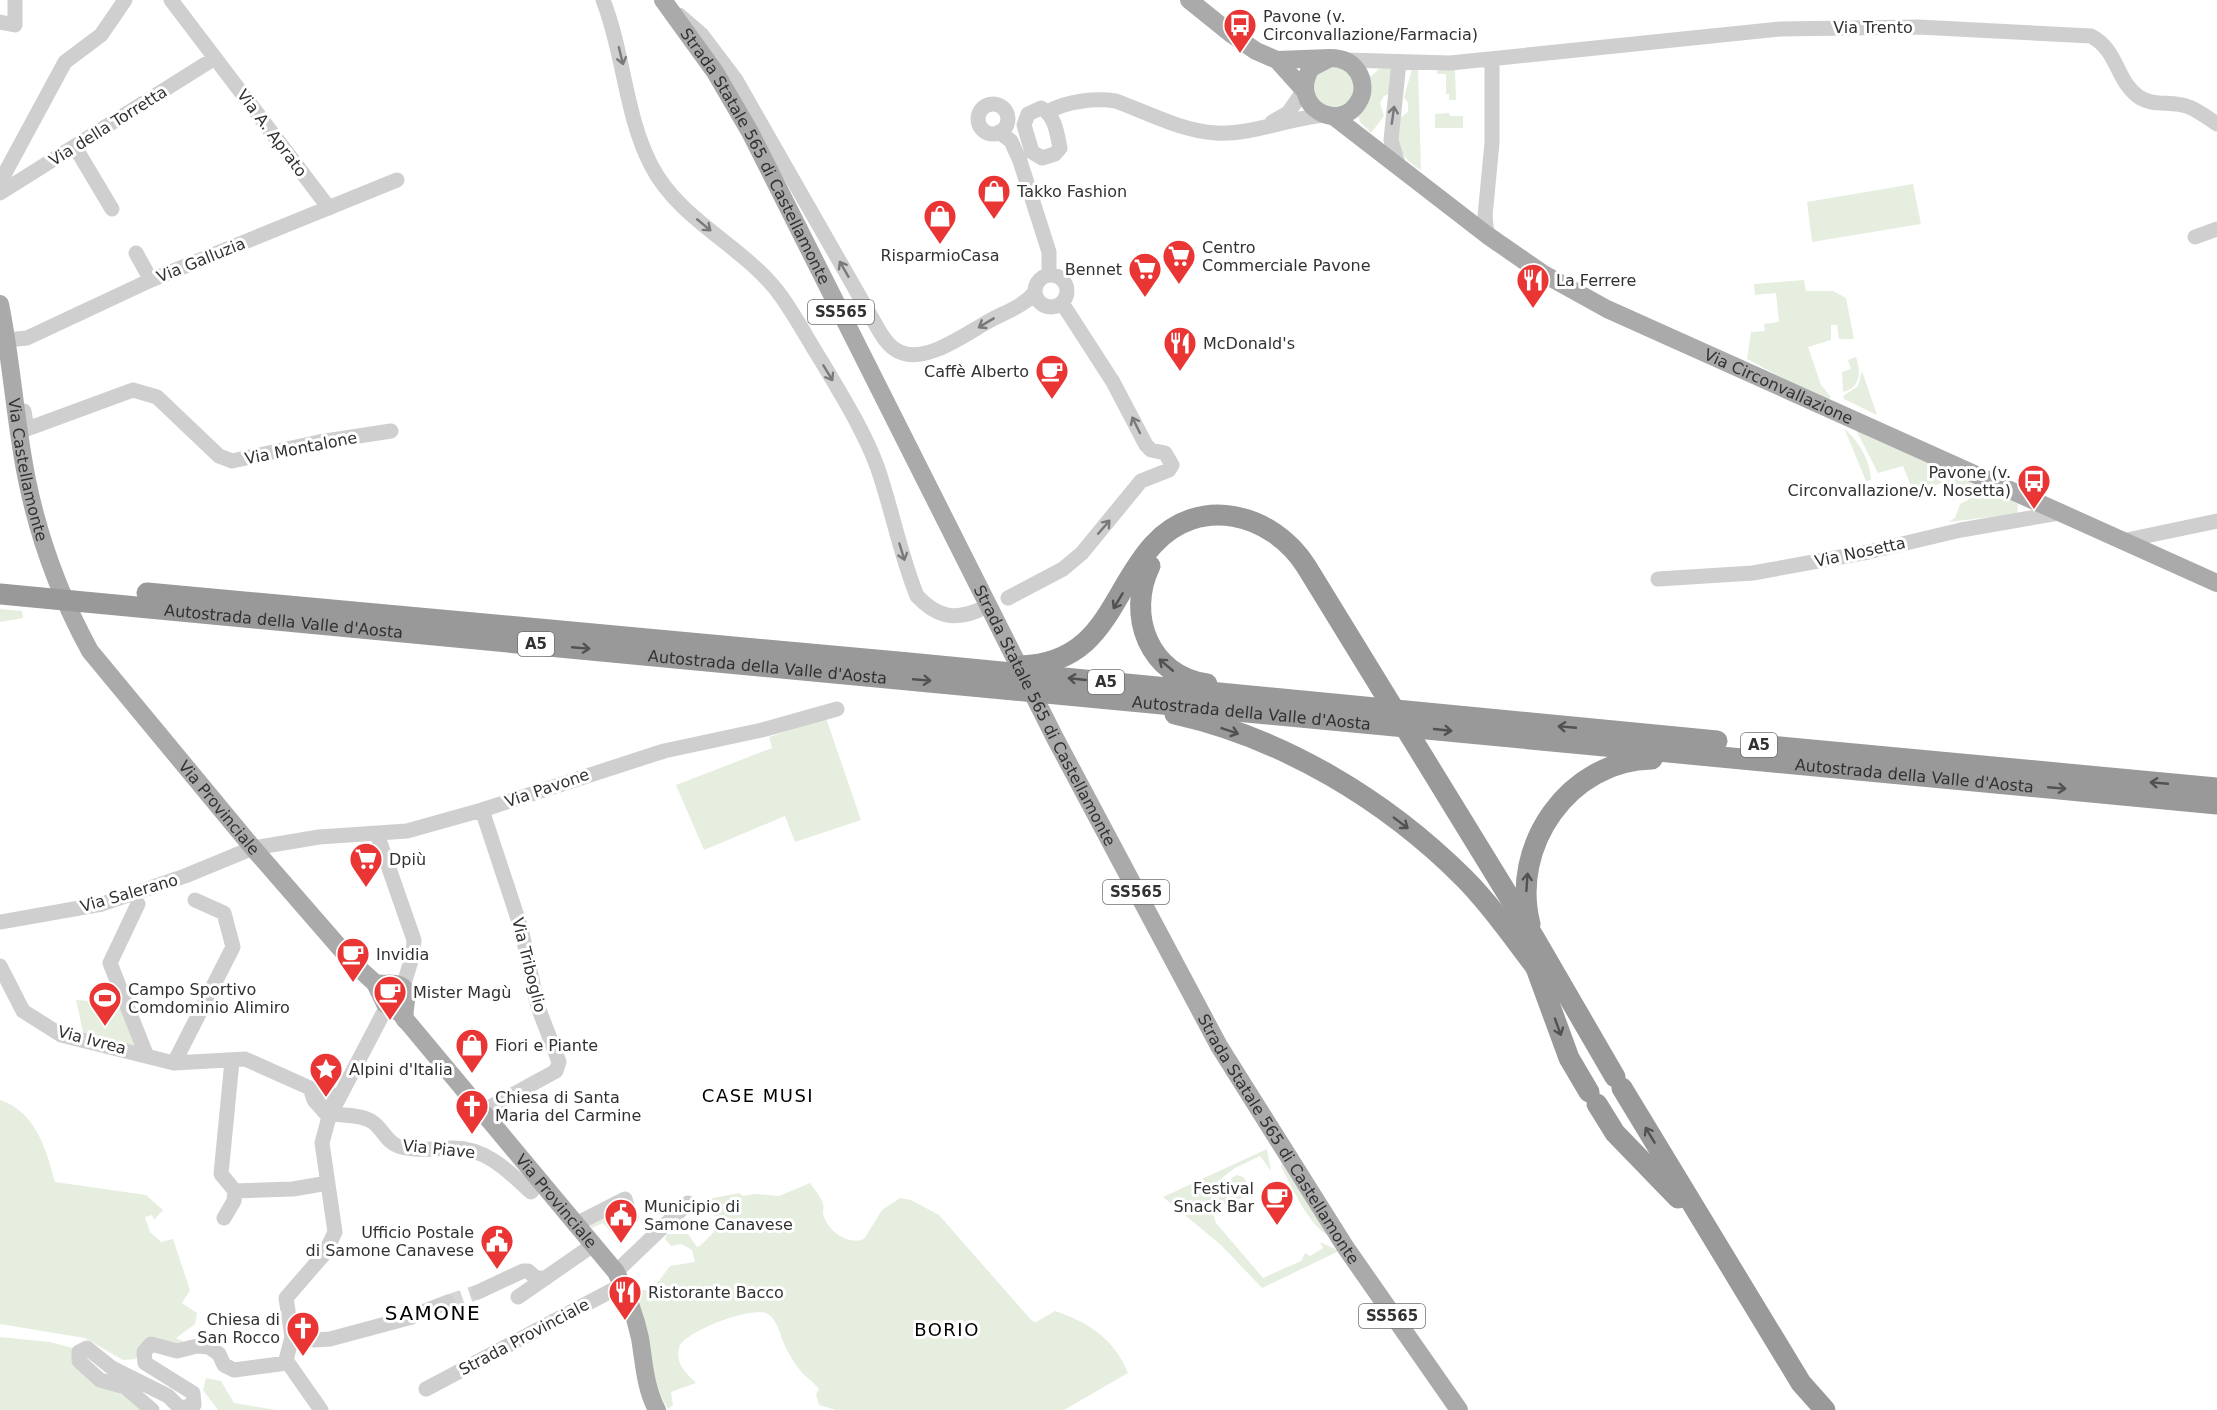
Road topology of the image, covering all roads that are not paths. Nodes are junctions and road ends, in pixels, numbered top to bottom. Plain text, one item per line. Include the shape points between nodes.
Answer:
1 (15, 0) edge
2 (125, 0) edge
3 (171, 0) edge
4 (603, 0) edge
5 (1189, 0) edge
6 (664, 2) edge
7 (0, 22) edge
8 (215, 58) junction
9 (1338, 59) junction
10 (1277, 60) junction
11 (1492, 60) junction
12 (1392, 62) junction
13 (1362, 80) junction
14 (1304, 90) junction
15 (1355, 107) junction
16 (1048, 112) junction
17 (1028, 114) junction
18 (1007, 115) junction
19 (1329, 116) junction
20 (2217, 124) edge
21 (1255, 128) junction
22 (999, 132) junction
23 (1368, 142) junction
24 (75, 147) junction
25 (1399, 167) junction
26 (396, 180) dead end
27 (0, 192) edge
28 (329, 208) junction
29 (112, 209) dead end
30 (2217, 229) edge
31 (1487, 235) junction
32 (2195, 237) dead end
33 (136, 253) dead end
34 (1049, 274) junction
35 (151, 280) junction
36 (1035, 292) junction
37 (1062, 303) junction
38 (0, 304) edge
39 (7, 340) junction
40 (6, 367) edge
41 (391, 431) dead end
42 (2059, 513) junction
43 (2217, 521) edge
44 (2122, 541) junction
45 (1658, 579) dead end
46 (0, 580) edge
47 (2217, 584) edge
48 (0, 594) edge
49 (1008, 598) dead end
50 (979, 610) dead end
51 (75, 623) joint
52 (909, 663) junction
53 (1366, 674) junction
54 (1072, 694) junction
55 (1302, 700) junction
56 (837, 709) dead end
57 (1748, 758) junction
58 (1423, 767) junction
59 (2217, 788) edge
60 (2217, 804) edge
61 (482, 810) junction
62 (377, 834) junction
63 (253, 848) junction
64 (195, 900) dead end
65 (138, 904) dead end
66 (0, 922) edge
67 (1535, 939) junction
68 (0, 966) edge
69 (1539, 972) junction
70 (394, 995) junction
71 (146, 1054) junction
72 (232, 1061) junction
73 (174, 1063) junction
74 (310, 1088) junction
75 (342, 1089) junction
76 (481, 1112) junction
77 (328, 1113) junction
78 (540, 1181) junction
79 (328, 1183) junction
80 (235, 1191) junction
81 (688, 1203) dead end
82 (631, 1217) dead end
83 (224, 1218) dead end
84 (576, 1224) junction
85 (593, 1245) junction
86 (546, 1278) junction
87 (619, 1279) junction
88 (478, 1292) tunnel mouth
89 (518, 1297) dead end
90 (448, 1302) tunnel mouth
91 (292, 1337) junction
92 (287, 1363) junction
93 (426, 1389) dead end
94 (152, 1410) edge
95 (321, 1410) edge
96 (657, 1410) edge
97 (1459, 1410) edge
98 (1804, 1410) edge
99 (1826, 1410) edge

1 - 7 street via 15,26
2 - 27 street, Via della Torretta via 101,35 65,62 5,173
3 - 8 street, Via A. Aprato
4 -> 50 street via 614,27 640,140 651,166 682,207 752,265 782,297 859,425 877,467 917,596 930,610 945,617 960,617
5 - 10 main road, Via Circonvallazione via 1239,39
36 -> 6 street via 1018,307 945,346 918,354 898,352 869,313 736,80 702,35
6 - 97 main road, Strada Statale 565 di Castellamonte / SS565 via 716,72 750,132 1055,738 1179,974 1267,1126 1366,1278
8 - 24 street, Via della Torretta
8 - 28 street, Via A. Aprato
9 - 10 main road
9 - 12 street, Via Trento
9 - 13 main road via 1356,69
9 - 14 main road via 1311,68
10 - 14 main road, Via Circonvallazione
11 - 12 street, Via Trento
11 - 20 street, Via Trento via 1780,29 1907,27 2091,36 2103,42 2137,95 2146,101 2188,106
11 - 31 street
12 - 13 street via 1370,69
25 -> 12 street via 1391,140
13 - 15 main road, Via Circonvallazione via 1362,94
14 - 19 main road, Via Circonvallazione via 1313,108
14 - 21 street via 1288,113
15 - 19 main road via 1345,114
15 - 23 main road, Via Circonvallazione via 1356,126
16 - 17 street via 1041,108
16 - 17 street via 1060,148 1042,158 1032,153 1024,125
16 - 21 street via 1056,107 1103,99 1193,130 1218,134
17 - 18 street
18 - 22 street via 1006,125
18 - 22 street via 994,104 985,106 979,114 979,124 985,132
19 - 21 street
19 - 23 main road, Via Circonvallazione
22 - 34 street via 1011,141 1020,161 1049,252
23 - 25 main road, Via Circonvallazione
24 - 27 street, Via della Torretta
24 - 29 street
25 - 31 main road, Via Circonvallazione
26 - 28 street, Via Galluzia
28 - 35 street, Via Galluzia
30 - 32 street
31 - 42 main road, Via Circonvallazione via 1542,273 1607,309
33 - 35 street
34 - 36 street via 1040,279
34 - 37 street via 1060,277 1066,285
35 - 39 street, Via Galluzia via 27,338
36 - 37 street via 1043,305 1053,307
49 -> 37 street via 1063,569 1141,481 1169,470 1172,465 1165,453 1146,445 1113,382
38 - 39 main road, Via Castellamonte
39 - 40 main road, Via Castellamonte
40 - 41 street, Via Montalone via 19,372 27,429 133,390 157,397 219,456 232,461
40 - 51 main road, Via Castellamonte via 27,479 51,563
42 - 44 main road, Via Circonvallazione
42 - 45 street, Via Nosetta via 1753,573
43 - 44 street
44 - 47 main road, Via Circonvallazione
46 - 52 highway, Autostrada della Valle d'Aosta / A5
48 -> 54 highway, Autostrada della Valle d'Aosta / A5
51 - 63 main road, Via Provinciale via 111,678
53 -> 52 highway via 1294,548 1267,526 1227,516 1194,520 1160,538 1106,620 1083,643 1054,659 1014,666 938,660
55 -> 52 highway, Autostrada della Valle d'Aosta / A5
55 -> 53 highway via 1203,684 1180,675 1161,661 1147,641 1139,603 1145,577 1162,549 1190,531 1211,525 1249,527 1271,538 1290,555
53 - 58 highway
54 -> 57 highway, Autostrada della Valle d'Aosta / A5
54 -> 69 highway via 1106,705 1179,715 1232,731 1303,761 1338,781 1400,823 1457,872 1511,933
59 -> 55 highway, Autostrada della Valle d'Aosta / A5
56 - 61 street, Via Pavone via 664,751
57 -> 60 highway, Autostrada della Valle d'Aosta / A5
67 -> 57 highway via 1526,902 1530,861 1546,822 1571,791 1625,761
58 - 67 highway
58 - 69 highway
61 - 62 street, Via Pavone via 407,831
61 - 76 street, Via Triboglio via 521,928 538,1007 559,1068
62 - 63 street, Via Pavone via 319,837
62 - 70 street via 414,940 413,954
63 - 66 street, Via Salerano via 113,901
63 - 70 main road, Via Provinciale via 354,964
64 - 73 street via 224,913 233,947
65 - 71 street, Via Ivrea via 110,963
99 -> 67 highway via 1812,1398 1786,1360
68 - 71 street, Via Ivrea via 18,1004 28,1015 61,1035
69 -> 98 highway via 1569,1058 1593,1098 1615,1133 1667,1185 1689,1214
70 - 75 street
70 - 76 main road, Via Provinciale
71 - 73 street, Via Ivrea
72 - 73 street, Via Ivrea
72 - 74 street, Via Ivrea via 245,1059
72 - 80 street via 221,1174
74 - 75 street
74 - 77 street via 314,1100
75 - 77 street
76 - 78 main road, Via Provinciale
77 - 78 street, Via Piave via 373,1122 393,1144 400,1146 481,1153 500,1164 531,1192
77 - 79 street via 322,1143
78 - 84 main road, Via Provinciale
79 - 80 street
79 - 91 street via 335,1232 325,1253 286,1298
80 - 83 street
81 - 87 street, Strada Provinciale
82 - 84 street via 625,1199
84 - 85 main road, Via Provinciale
85 - 86 street
85 - 87 main road, Via Provinciale
86 - 88 street via 523,1271
86 - 89 street
87 - 93 street, Strada Provinciale
87 - 96 main road, Via Provinciale via 630,1300 646,1379
90 - 91 street via 330,1339 314,1340 309,1334
91 - 92 street
92 - 94 street via 234,1370 224,1365 210,1347 177,1351 151,1344 144,1352 145,1363 193,1393 196,1399 194,1406 180,1408 168,1396 112,1368 87,1348 79,1352 79,1361 100,1380 124,1387
92 - 95 street

